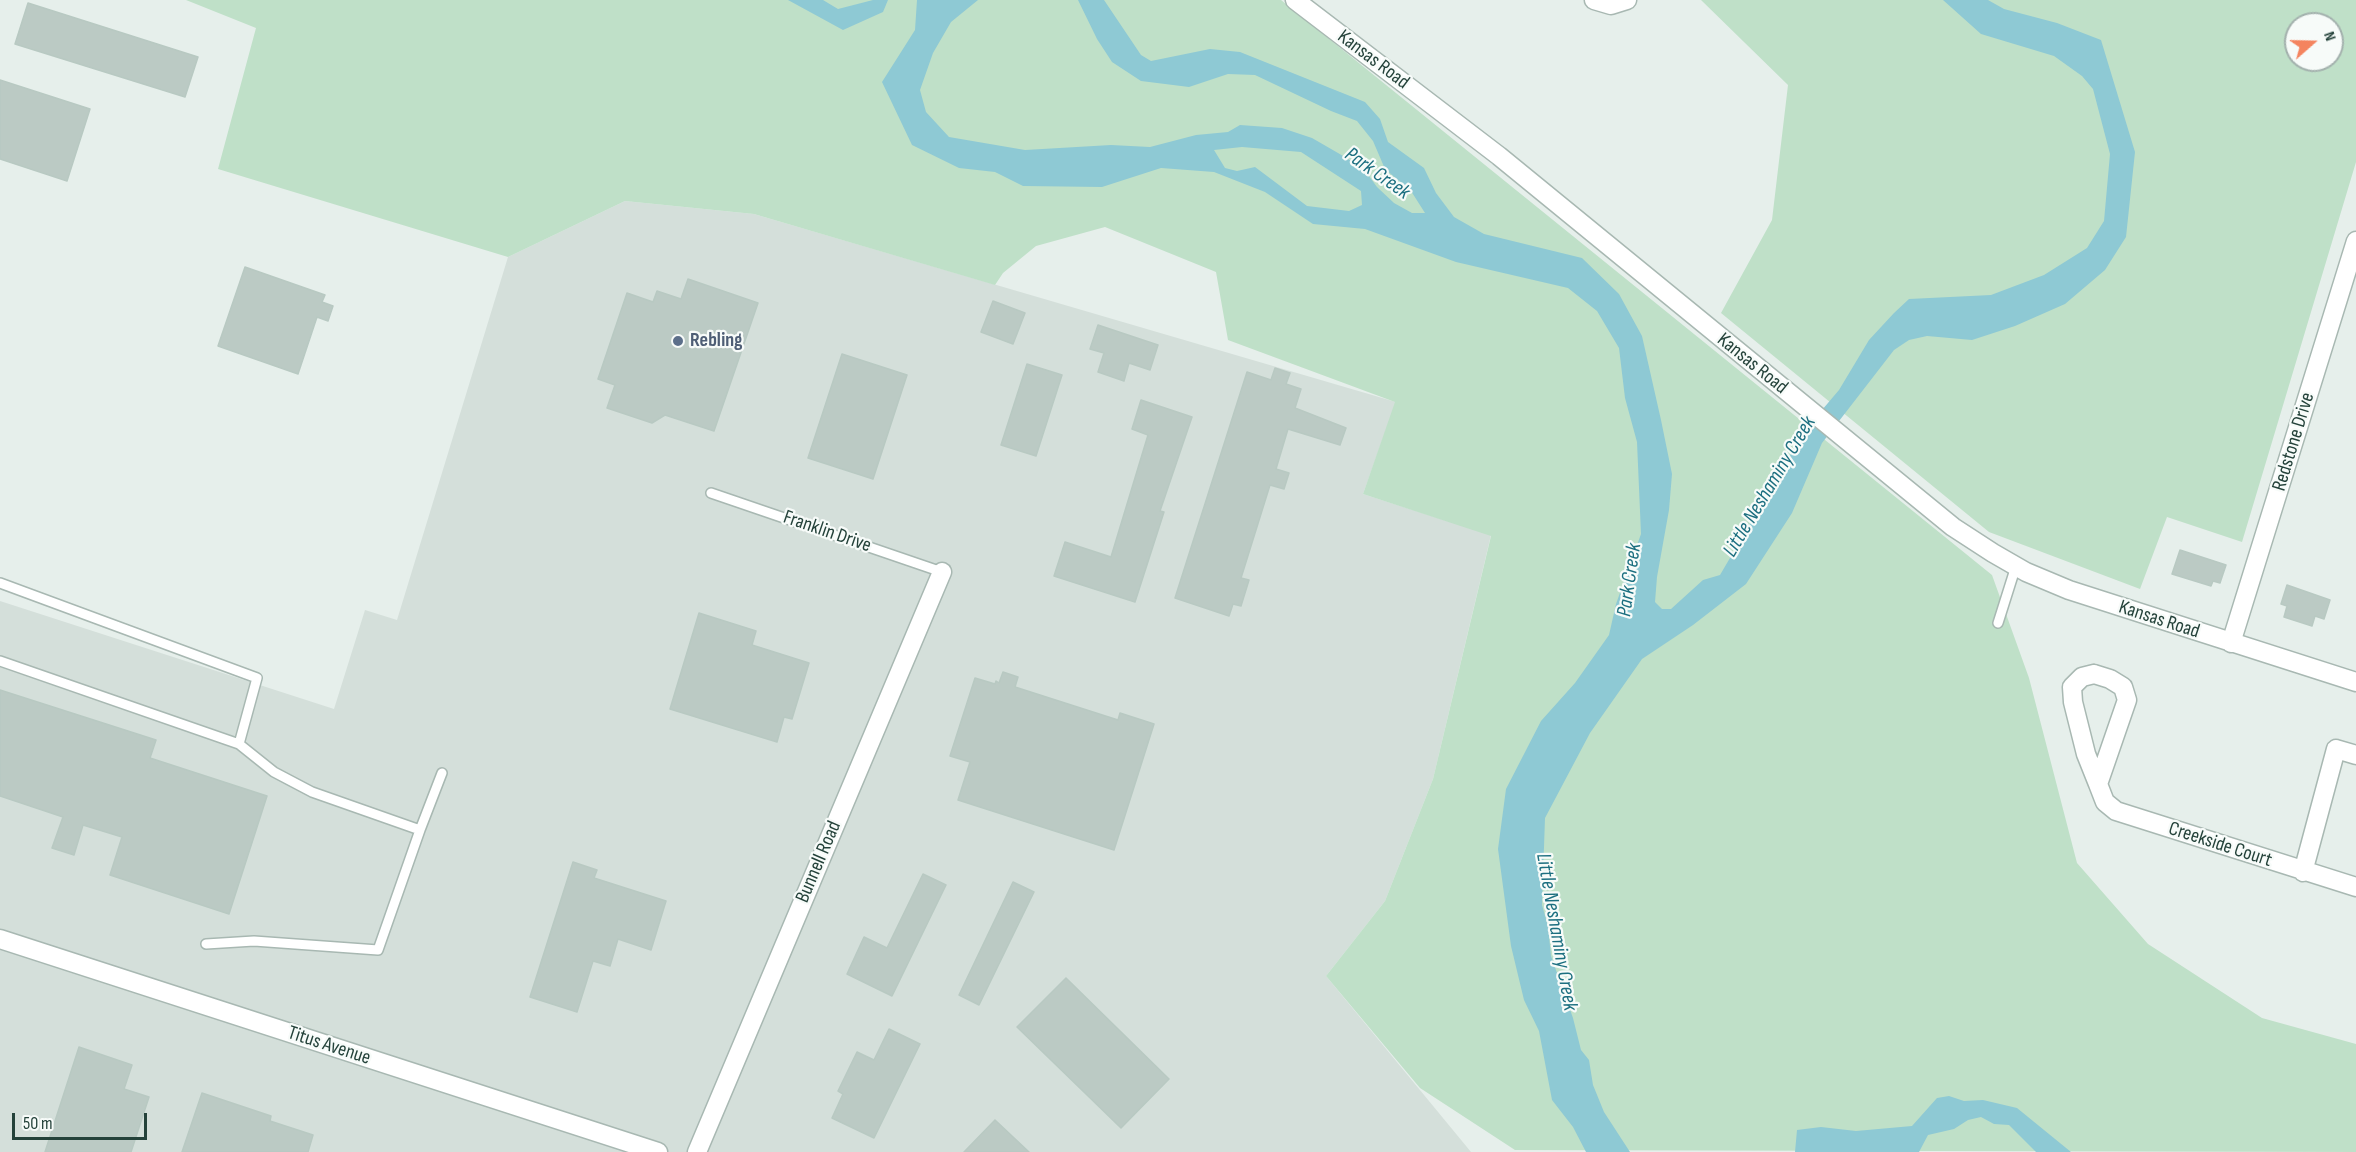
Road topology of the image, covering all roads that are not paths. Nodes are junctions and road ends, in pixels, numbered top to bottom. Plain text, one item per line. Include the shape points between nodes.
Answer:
1 (1594, 0) edge
2 (1627, 0) edge
3 (1302, 2) edge
4 (2356, 241) edge
5 (711, 493) dead end
6 (2016, 566) junction
7 (942, 572) joint
8 (0, 583) edge
9 (1998, 623) dead end
10 (2232, 643) junction
11 (0, 661) edge
12 (2356, 682) edge
13 (238, 744) junction
14 (2356, 755) edge
15 (442, 773) dead end
16 (2098, 784) junction
17 (420, 830) junction
18 (2303, 872) junction
19 (2356, 887) edge
20 (0, 939) edge
21 (206, 944) dead end
22 (658, 1152) edge
23 (698, 1152) edge

1 - 2 street via 1611,5
3 - 6 street, Kansas Road via 1499,156 1953,527
4 - 10 street, Redstone Drive
5 - 7 lane, Franklin Drive
6 - 9 lane
6 - 10 street, Kansas Road via 2069,590
7 - 23 street, Bunnell Road
8 - 13 lane via 257,678
10 - 12 street, Kansas Road
11 - 13 lane
13 - 17 lane via 274,772 312,792
14 - 18 street via 2336,749
15 - 17 lane
16 - 16 street, Creekside Court via 2127,700 2123,687 2094,674 2082,677 2072,687 2084,744
16 - 18 street, Creekside Court via 2105,802 2116,811
17 - 21 lane via 378,950 254,941
18 - 19 street, Creekside Court
20 - 22 street, Titus Avenue

